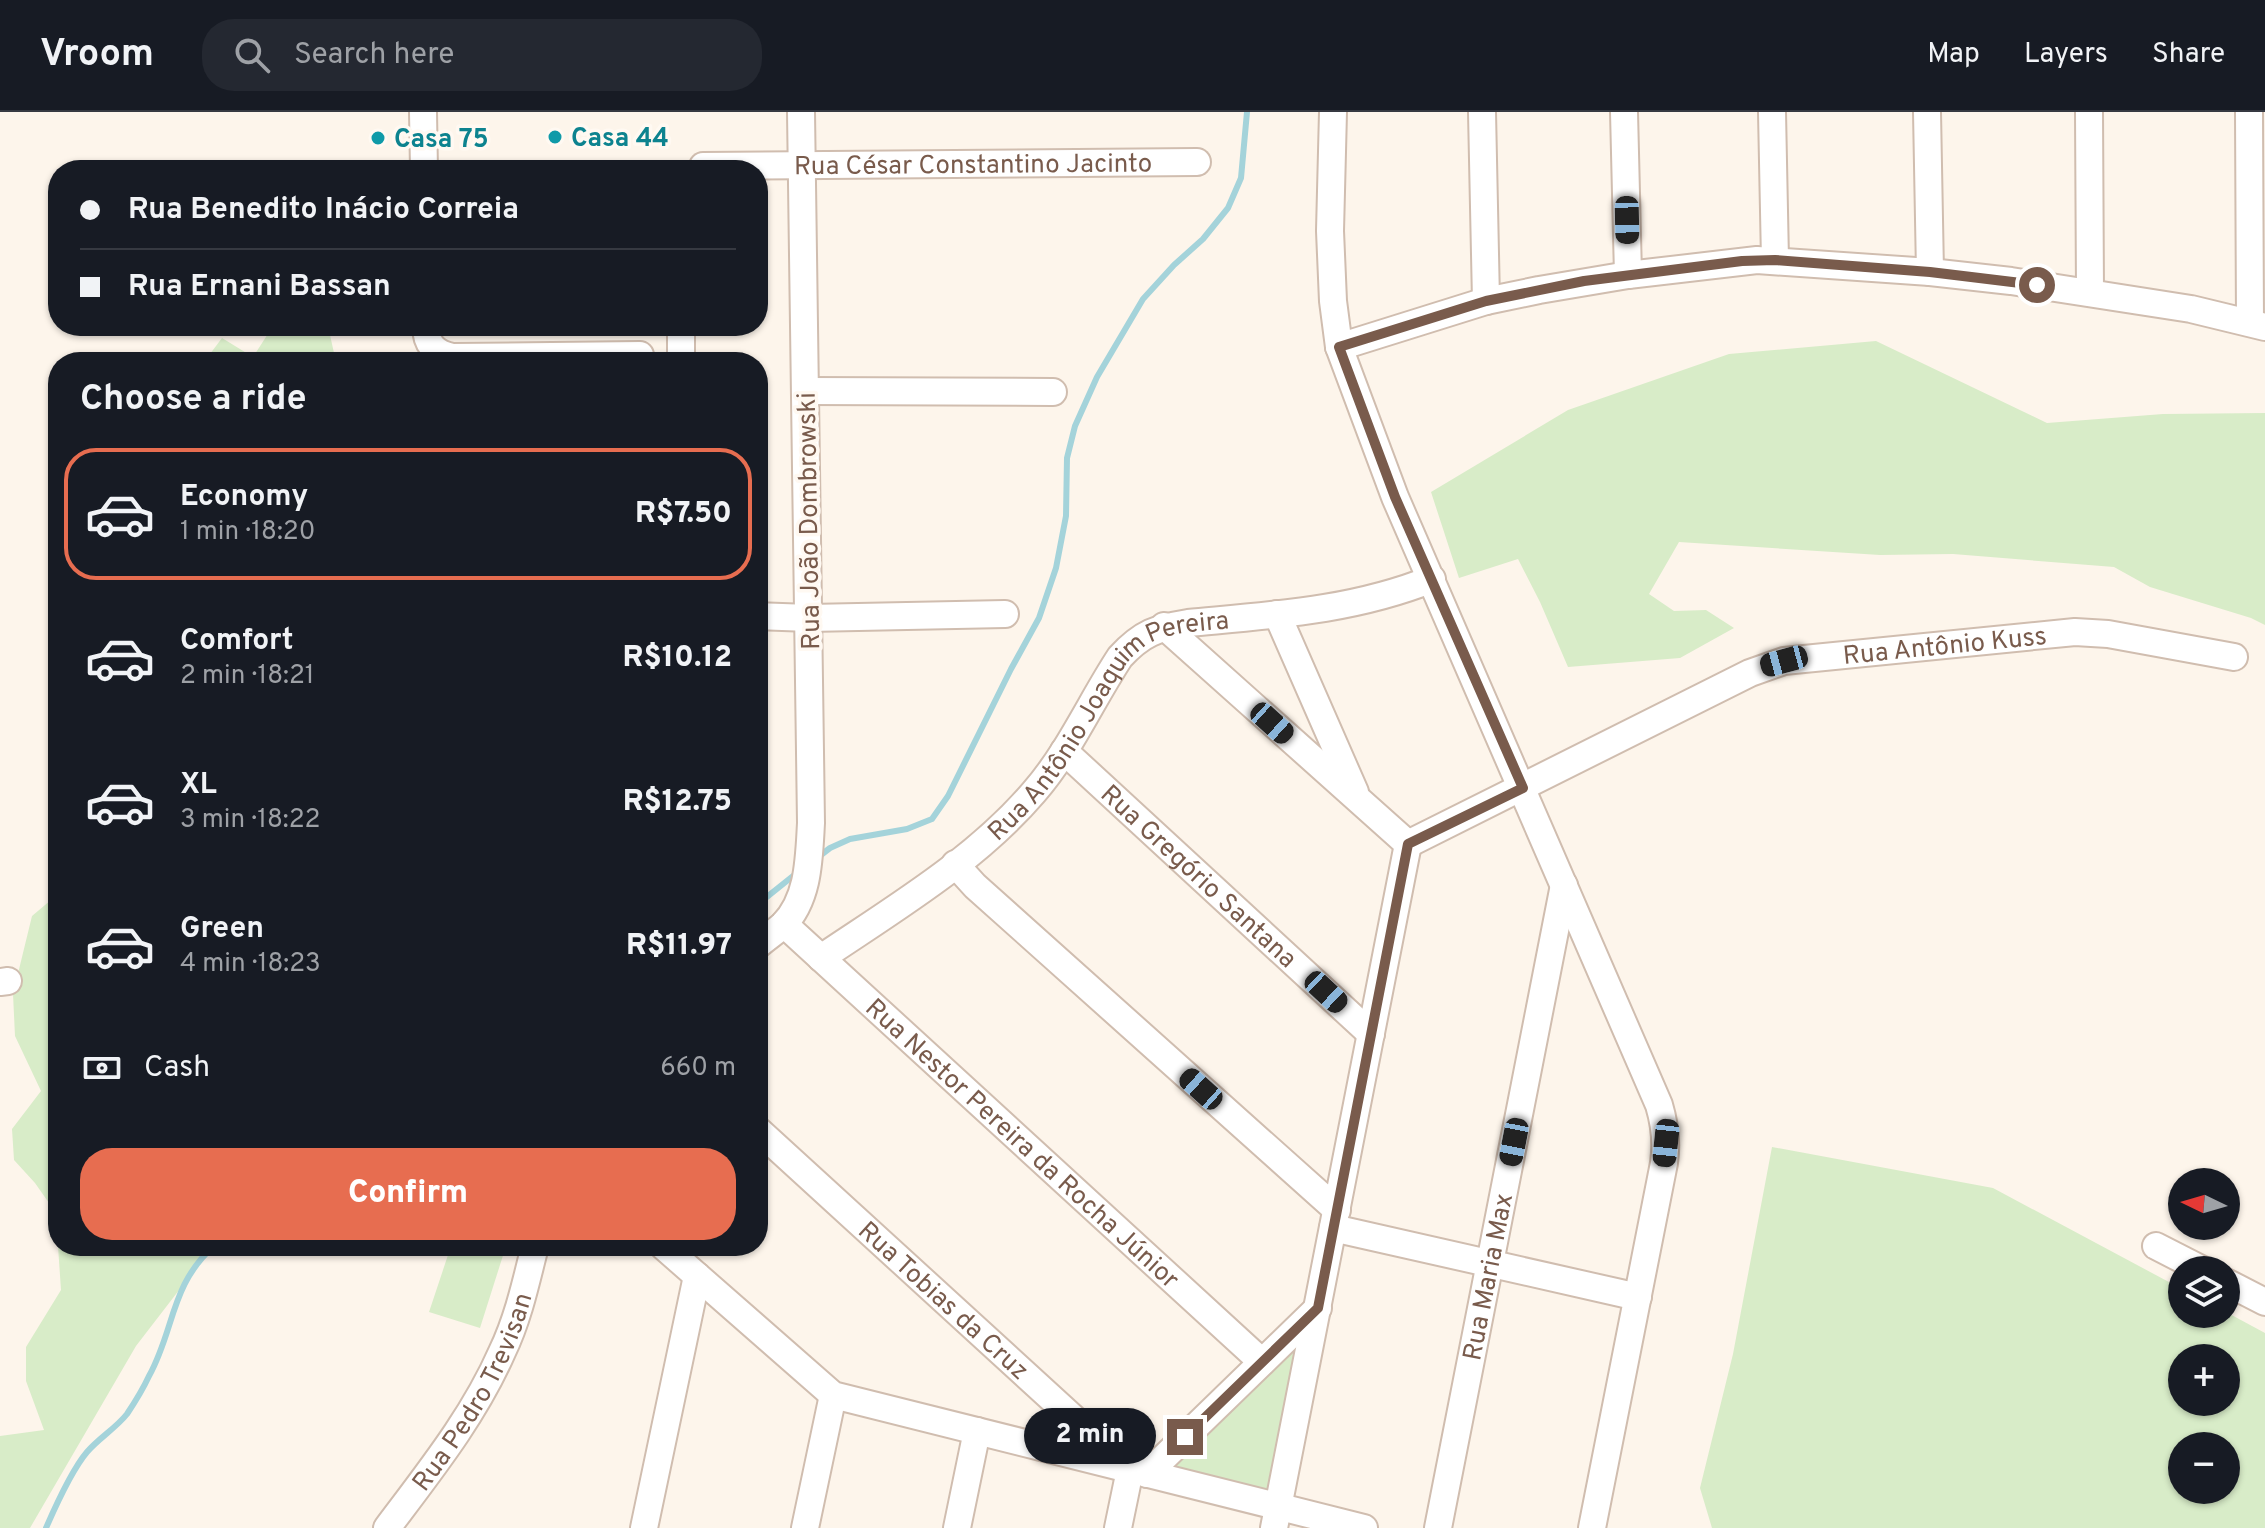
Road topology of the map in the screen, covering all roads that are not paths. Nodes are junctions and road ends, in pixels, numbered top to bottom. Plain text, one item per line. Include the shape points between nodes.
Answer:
1 (423, 112) edge
2 (801, 112) edge
3 (1333, 112) edge
4 (1482, 112) edge
5 (1624, 112) edge
6 (1772, 112) edge
7 (1927, 112) edge
8 (2089, 112) edge
9 (2249, 112) edge
10 (424, 160) edge
11 (1197, 162) dead end
12 (768, 165) edge
13 (802, 165) junction
14 (1775, 260) junction
15 (1930, 272) junction
16 (1628, 275) junction
17 (2090, 292) junction
18 (1486, 301) junction
19 (2258, 324) edge
20 (427, 336) edge
21 (1339, 347) junction
22 (439, 352) edge
23 (806, 391) junction
24 (1053, 392) dead end
25 (1432, 579) junction
26 (1005, 614) dead end
27 (1277, 614) junction
28 (768, 616) edge
29 (809, 618) junction
30 (1164, 626) junction
31 (2234, 657) dead end
32 (1064, 751) junction
33 (1523, 788) junction
34 (1358, 799) junction
35 (1408, 844) junction
36 (955, 864) junction
37 (1564, 885) junction
38 (784, 924) junction
39 (768, 937) edge
40 (821, 958) junction
41 (1371, 1034) junction
42 (768, 1139) edge
43 (1335, 1219) junction
44 (2156, 1246) dead end
45 (532, 1256) edge
46 (674, 1256) edge
47 (2176, 1256) edge
48 (1490, 1263) junction
49 (697, 1276) junction
50 (2240, 1289) edge
51 (1638, 1297) junction
52 (2265, 1302) edge
53 (1318, 1308) junction
54 (1262, 1362) junction
55 (833, 1395) junction
56 (977, 1431) junction
57 (1139, 1472) junction
58 (1276, 1517) edge
59 (387, 1528) edge
60 (644, 1528) edge
61 (805, 1528) edge
62 (957, 1528) edge
63 (1118, 1528) edge
64 (1364, 1528) edge
65 (1438, 1528) edge
66 (1592, 1528) edge

1 - 10 street
2 - 13 street, Rua João Dombrowski
3 - 21 street via 1330,231
4 - 18 street
5 - 16 street
6 - 14 street
7 - 15 street
8 - 17 street
9 - 19 street
11 - 13 street, Rua César Constantino Jacinto
12 - 13 street, Rua César Constantino Jacinto
13 - 23 street, Rua João Dombrowski
14 - 15 street
14 - 16 street
15 - 17 street
16 - 18 street
17 - 19 street
18 - 21 street
20 - 22 street
21 - 25 street
23 - 24 street
23 - 29 street, Rua João Dombrowski
25 - 27 street, Rua Antônio Joaquim Pereira via 1367,601
25 - 33 street
26 - 29 street
27 - 30 street, Rua Antônio Joaquim Pereira
27 - 34 street
28 - 29 street
29 - 38 street, Rua João Dombrowski via 810,841 799,902
30 - 32 street, Rua Antônio Joaquim Pereira via 1148,632 1120,657
30 - 34 street
31 - 33 street, Rua Antônio Kuss via 2075,632 1784,661 1750,673
32 - 36 street, Rua Antônio Joaquim Pereira via 1017,811
32 - 41 street, Rua Gregório Santana
33 - 35 street, Rua Antônio Kuss
33 - 37 street
34 - 35 street
35 - 41 street
36 - 40 street, Rua Antônio Joaquim Pereira
36 - 43 street
37 - 48 street, Rua Maria Max
37 - 51 street via 1665,1125 1664,1163
38 - 39 street
38 - 40 street, Rua Nestor Pereira da Rocha Júnior
40 - 54 street, Rua Nestor Pereira da Rocha Júnior
41 - 43 street
42 - 57 street, Rua Tobias da Cruz
43 - 48 street
43 - 53 street
44 - 47 street
45 - 59 street, Rua Pedro Trevisan via 518,1313 486,1385
46 - 49 street
48 - 51 street
48 - 65 street, Rua Maria Max
49 - 55 street
49 - 60 street
50 - 52 street
51 - 66 street
53 - 54 street
53 - 58 street
54 - 57 street
55 - 56 street
55 - 61 street
56 - 57 street
56 - 62 street
57 - 58 street
57 - 63 street
58 - 64 street

